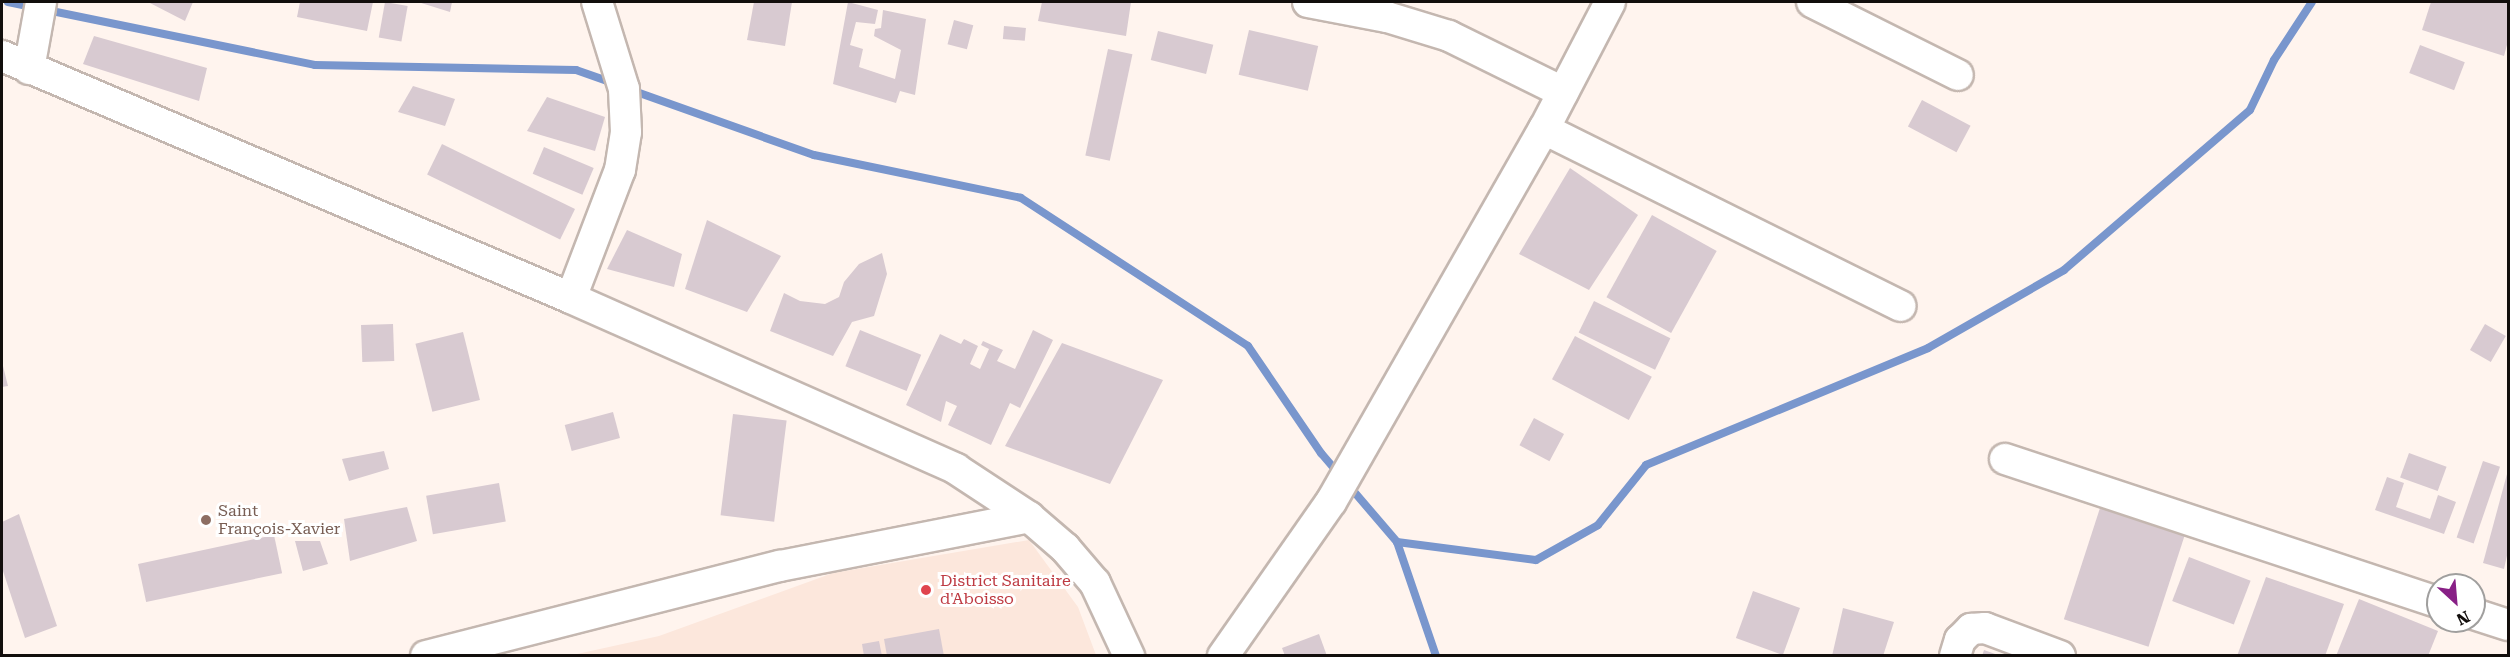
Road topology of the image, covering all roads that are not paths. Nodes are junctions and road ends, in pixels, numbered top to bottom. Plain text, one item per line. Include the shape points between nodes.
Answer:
1 (41, 2) edge
2 (597, 2) edge
3 (1308, 2) edge
4 (1610, 2) edge
5 (1812, 2) edge
6 (2, 56) edge
7 (29, 69) junction
8 (1959, 75) dead end
9 (1563, 92) junction
10 (1544, 129) junction
11 (571, 298) junction
12 (1900, 306) dead end
13 (2005, 459) dead end
14 (1029, 517) junction
15 (2426, 598) edge
16 (2486, 618) edge
17 (2508, 625) edge
18 (426, 656) edge
19 (1130, 656) edge
20 (1223, 656) edge
21 (1955, 656) edge
22 (2060, 656) edge

1 - 7 street
2 - 11 street via 624,89 626,132 620,170
3 - 9 street via 1387,17 1449,36
4 - 9 street
5 - 8 street
6 - 7 street
7 - 11 street
9 - 10 street
10 - 12 street
10 - 20 street via 1331,502
11 - 14 street via 956,469
13 - 15 street
14 - 18 street via 780,566
14 - 19 street via 1065,548 1095,583
16 - 17 street
21 - 22 street via 1960,640 1971,629 1985,628

